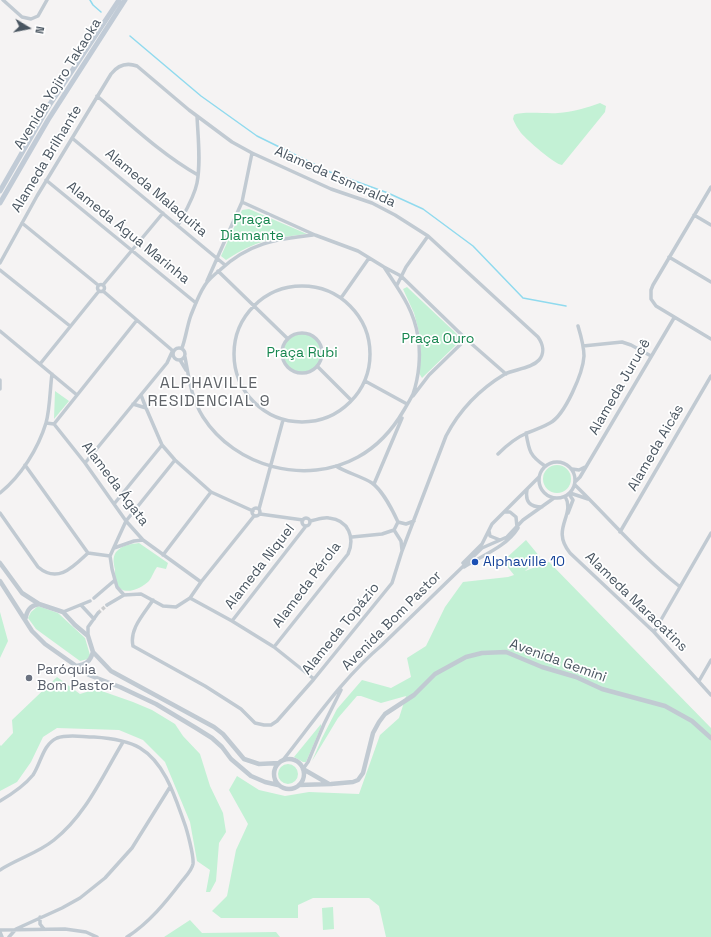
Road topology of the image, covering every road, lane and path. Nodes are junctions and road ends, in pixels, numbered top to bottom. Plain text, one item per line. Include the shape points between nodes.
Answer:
1 (3, 0) edge
2 (47, 0) edge
3 (118, 0) edge
4 (125, 0) edge
5 (116, 68) joint
6 (97, 96) junction
7 (197, 116) junction
8 (72, 138) junction
9 (252, 153) junction
10 (198, 175) junction
11 (46, 180) junction
12 (711, 187) edge
13 (0, 191) edge
14 (0, 202) edge
15 (242, 202) junction
16 (163, 213) junction
17 (694, 215) junction
18 (22, 223) junction
19 (178, 225) junction
20 (711, 225) edge
21 (315, 235) junction
22 (428, 236) junction
23 (131, 251) junction
24 (669, 257) junction
25 (217, 258) junction
26 (369, 258) junction
27 (0, 263) edge
28 (226, 265) junction
29 (384, 268) junction
30 (0, 270) edge
31 (218, 272) junction
32 (401, 276) junction
33 (711, 282) edge
34 (206, 283) junction
35 (98, 285) junction
36 (103, 285) junction
37 (397, 285) junction
38 (101, 291) junction
39 (341, 298) junction
40 (196, 303) junction
41 (253, 305) junction
42 (674, 318) junction
43 (138, 320) junction
44 (70, 326) junction
45 (578, 326) dead end
46 (1, 333) edge
47 (466, 338) junction
48 (288, 339) junction
49 (711, 339) edge
50 (583, 346) junction
51 (183, 349) junction
52 (173, 352) junction
53 (542, 354) joint
54 (651, 356) junction
55 (185, 357) junction
56 (178, 360) junction
57 (167, 363) junction
58 (40, 364) junction
59 (317, 366) junction
60 (187, 371) junction
61 (52, 374) junction
62 (506, 374) junction
63 (711, 376) edge
64 (0, 380) edge
65 (365, 381) junction
66 (0, 389) edge
67 (77, 395) junction
68 (141, 395) junction
69 (351, 400) junction
70 (134, 404) junction
71 (407, 404) junction
72 (146, 408) junction
73 (283, 420) junction
74 (46, 423) junction
75 (54, 424) junction
76 (526, 433) junction
77 (385, 435) junction
78 (392, 440) junction
79 (162, 445) junction
80 (498, 454) dead end
81 (175, 460) junction
82 (85, 463) junction
83 (25, 465) junction
84 (336, 466) junction
85 (545, 466) junction
86 (271, 467) junction
87 (585, 467) junction
88 (572, 469) junction
89 (539, 477) junction
90 (576, 481) junction
91 (374, 484) junction
92 (575, 486) junction
93 (527, 489) junction
94 (210, 492) junction
95 (0, 493) edge
96 (568, 494) junction
97 (554, 498) junction
98 (589, 499) junction
99 (114, 504) junction
100 (542, 506) junction
101 (259, 509) junction
102 (252, 511) junction
103 (504, 512) junction
104 (0, 513) edge
105 (260, 514) junction
106 (254, 516) junction
107 (303, 520) junction
108 (523, 520) junction
109 (310, 521) junction
110 (414, 521) junction
111 (126, 522) junction
112 (398, 522) junction
113 (406, 524) junction
114 (306, 526) junction
115 (489, 527) junction
116 (517, 527) junction
117 (394, 530) junction
118 (410, 530) junction
119 (620, 532) junction
120 (711, 532) edge
121 (352, 537) junction
122 (143, 540) junction
123 (501, 540) junction
124 (403, 542) junction
125 (114, 548) junction
126 (88, 553) junction
127 (163, 555) junction
128 (110, 556) junction
129 (0, 563) edge
130 (456, 572) junction
131 (115, 580) junction
132 (0, 581) edge
133 (201, 582) junction
134 (679, 586) junction
135 (125, 595) junction
136 (94, 598) dead end
137 (190, 598) junction
138 (153, 600) junction
139 (90, 601) dead end
140 (39, 604) junction
141 (81, 604) junction
142 (107, 605) tunnel mouth
143 (62, 612) junction
144 (98, 613) tunnel mouth
145 (94, 619) junction
146 (25, 620) junction
147 (232, 621) junction
148 (654, 632) junction
149 (88, 636) junction
150 (274, 647) junction
151 (93, 652) junction
152 (711, 660) edge
153 (77, 666) junction
154 (314, 679) junction
155 (699, 681) junction
156 (343, 685) junction
157 (711, 695) edge
158 (711, 738) edge
159 (123, 742) junction
160 (281, 762) junction
161 (303, 769) junction
162 (331, 784) junction
163 (278, 785) junction
164 (299, 785) junction
165 (170, 788) junction
166 (0, 801) edge
167 (0, 870) edge
168 (40, 917) junction
169 (16, 929) junction
170 (44, 929) junction
171 (0, 931) edge
172 (2, 937) edge
173 (9, 937) edge
174 (97, 937) edge
175 (127, 937) edge

1 - 2 street via 22,17 31,19 38,16
3 - 13 main road, Avenida Yojiro Takaoka via 50,104
4 - 14 main road, Avenida Yojiro Takaoka via 48,120
5 - 6 street, Alameda Brilhante
5 - 7 street, Alameda Esmeralda via 121,64 137,66
6 - 8 street, Alameda Brilhante
6 - 10 street via 169,155
7 - 9 street, Alameda Esmeralda via 232,142
7 - 10 street
8 - 11 street, Alameda Brilhante
8 - 16 street, Alameda Malaquita
9 - 15 street
9 - 22 street, Alameda Esmeralda via 331,189 372,203
10 - 19 street via 194,192
11 - 18 street, Alameda Brilhante
11 - 23 street, Alameda Água Marinha
12 - 17 street
15 - 21 street
15 - 25 street
16 - 19 street, Alameda Malaquita
16 - 23 street
17 - 20 street
17 - 24 street
18 - 27 street, Alameda Brilhante
18 - 35 street
19 - 25 street, Alameda Malaquita
21 - 26 street via 348,246
21 - 28 street via 261,244
22 - 32 street
22 - 53 street, Alameda Esmeralda via 538,337 542,345
23 - 36 street
23 - 40 street, Alameda Água Marinha
24 - 33 street
24 - 42 street via 653,285 651,299 656,306
25 - 28 street, Alameda Malaquita
25 - 34 street
26 - 29 street
26 - 39 street
28 - 31 street
29 - 32 street
29 - 37 street
30 - 44 street
31 - 34 street
31 - 41 street
32 - 37 street
32 - 47 street
34 - 40 street
35 - 36 street
35 - 38 street via 97,288
36 - 38 street via 105,288
37 - 71 street via 410,310 418,338 417,375
38 - 43 street
38 - 44 street
39 - 41 street via 331,292 303,287 278,291
39 - 65 street via 359,316 369,340 369,367
40 - 51 street
41 - 48 street
41 - 73 street via 237,335 234,350 238,375 252,399 261,408
42 - 49 street
42 - 54 street, Alameda Jurucê
43 - 52 street
43 - 67 street
44 - 58 street
45 - 50 street
46 - 58 street
47 - 62 street
47 - 71 street via 433,371
48 - 59 street via 299,333 306,333 316,339 322,350
48 - 59 street via 282,354 290,368 306,372
50 - 54 street via 622,342
50 - 76 street via 584,357 580,377 558,417 549,424
51 - 52 street via 178,347
51 - 55 street
52 - 56 street via 173,356
52 - 57 street
53 - 62 street, Alameda Topázio via 537,362
54 - 87 street, Alameda Jurucê
55 - 56 street
55 - 60 street
56 - 57 street
56 - 60 street
57 - 68 street
58 - 61 street
59 - 69 street
60 - 86 street via 196,404 212,429 240,453
61 - 67 street
61 - 74 street
62 - 110 street, Alameda Topázio via 475,398 454,422 446,436
63 - 119 street, Alameda Aicás
64 - 66 street
65 - 69 street
65 - 71 street
67 - 75 street
68 - 70 street
68 - 72 street
69 - 73 street via 342,409 325,418 305,422
70 - 72 street
70 - 82 street
71 - 77 street via 393,428
71 - 78 street
72 - 79 street
73 - 86 street
74 - 75 street
74 - 83 street
75 - 82 street, Alameda Ágata
76 - 80 street
76 - 85 street via 529,451
77 - 78 street
77 - 84 street via 358,457
78 - 91 street
79 - 81 street
79 - 99 street
81 - 94 street
81 - 111 street
82 - 99 street, Alameda Ágata
83 - 95 street
83 - 126 street
84 - 86 street via 317,470
84 - 91 street
85 - 88 street via 559,462
85 - 89 street
86 - 101 street
87 - 88 street via 579,470
87 - 90 street, Alameda Jurucê
88 - 90 street
89 - 93 street, Avenida Bom Pastor
89 - 97 street via 544,492
90 - 92 street
91 - 112 street via 389,504
92 - 96 street
92 - 98 street
93 - 100 street via 528,503 532,506
93 - 103 street, Avenida Bom Pastor
94 - 102 street
94 - 127 street
96 - 97 street
96 - 98 street
96 - 148 street, Alameda Maracatins via 562,531 564,545
97 - 100 street, Avenida Bom Pastor
98 - 119 street
99 - 111 street, Alameda Ágata
100 - 108 street, Avenida Bom Pastor
101 - 102 street via 255,508
101 - 105 street
102 - 106 street
103 - 115 street, Avenida Bom Pastor
103 - 116 street via 510,512 516,517
104 - 126 street via 45,573 55,575 65,571
105 - 106 street
105 - 107 street
106 - 133 street
107 - 109 street via 306,518
107 - 114 street
108 - 116 street, Avenida Bom Pastor
108 - 130 street, Avenida Bom Pastor via 509,539
109 - 114 street
109 - 121 street, Alameda Pérola via 335,519 344,525
110 - 113 street
110 - 118 street, Alameda Topázio
111 - 122 street, Alameda Ágata
111 - 125 street
112 - 113 street
112 - 117 street
113 - 118 street
114 - 147 street, Alameda Niquel
115 - 123 street via 490,536
115 - 130 street, Avenida Bom Pastor via 486,539
116 - 123 street, Avenida Bom Pastor
117 - 121 street
117 - 124 street
118 - 124 street, Alameda Topázio
119 - 134 street
120 - 134 street
121 - 150 street, Alameda Pérola via 348,554
122 - 125 street
122 - 127 street, Alameda Ágata
123 - 130 street, Avenida Bom Pastor via 482,548
124 - 154 street, Alameda Topázio via 392,583
125 - 128 street
126 - 128 street
127 - 133 street, Alameda Ágata
128 - 131 street
129 - 140 street via 22,593
130 - 156 street, Avenida Bom Pastor via 367,658
131 - 135 street via 117,587
131 - 136 street
132 - 146 street
133 - 137 street
134 - 148 street
135 - 138 street via 141,594
135 - 142 street
137 - 138 street via 176,607 163,606
137 - 147 street
138 - 154 street, Alameda Topázio via 133,630 133,646 205,686 241,709 255,723 271,725 277,721
139 - 141 street
140 - 143 street
140 - 146 street via 30,608
141 - 143 street
141 - 145 street
143 - 149 street
144 - 145 street
145 - 149 street via 88,627
146 - 153 street via 40,639
147 - 150 street
148 - 155 street, Alameda Maracatins
149 - 151 street
150 - 154 street
151 - 153 street via 89,661
151 - 160 street via 111,671 214,727 244,758 259,764
152 - 155 street
153 - 163 street via 88,674 156,704 190,724 212,738 252,776
155 - 157 street, Alameda Maracatins
156 - 160 street, Avenida Bom Pastor
156 - 161 street, Avenida Bom Pastor
158 - 162 street, Avenida Gemini via 692,721 665,706 602,689 506,652 482,653 466,657 435,674 414,695 385,714 373,733 361,776 355,781
159 - 165 street via 140,748 151,757 161,769
159 - 166 street via 98,737 58,738 48,745 38,767 28,780
159 - 167 street via 83,809 64,831 54,841
160 - 161 street via 292,760
160 - 163 street via 276,766 274,776
161 - 162 street
161 - 164 street via 303,780
162 - 164 street, Avenida Gemini
163 - 164 street via 286,789
165 - 168 street via 132,848 105,878 80,898
165 - 175 street via 186,827 193,863 191,870 146,923
168 - 169 street
168 - 170 street via 40,924
169 - 170 street
169 - 171 street
169 - 173 street
170 - 174 street via 78,930
171 - 172 street

